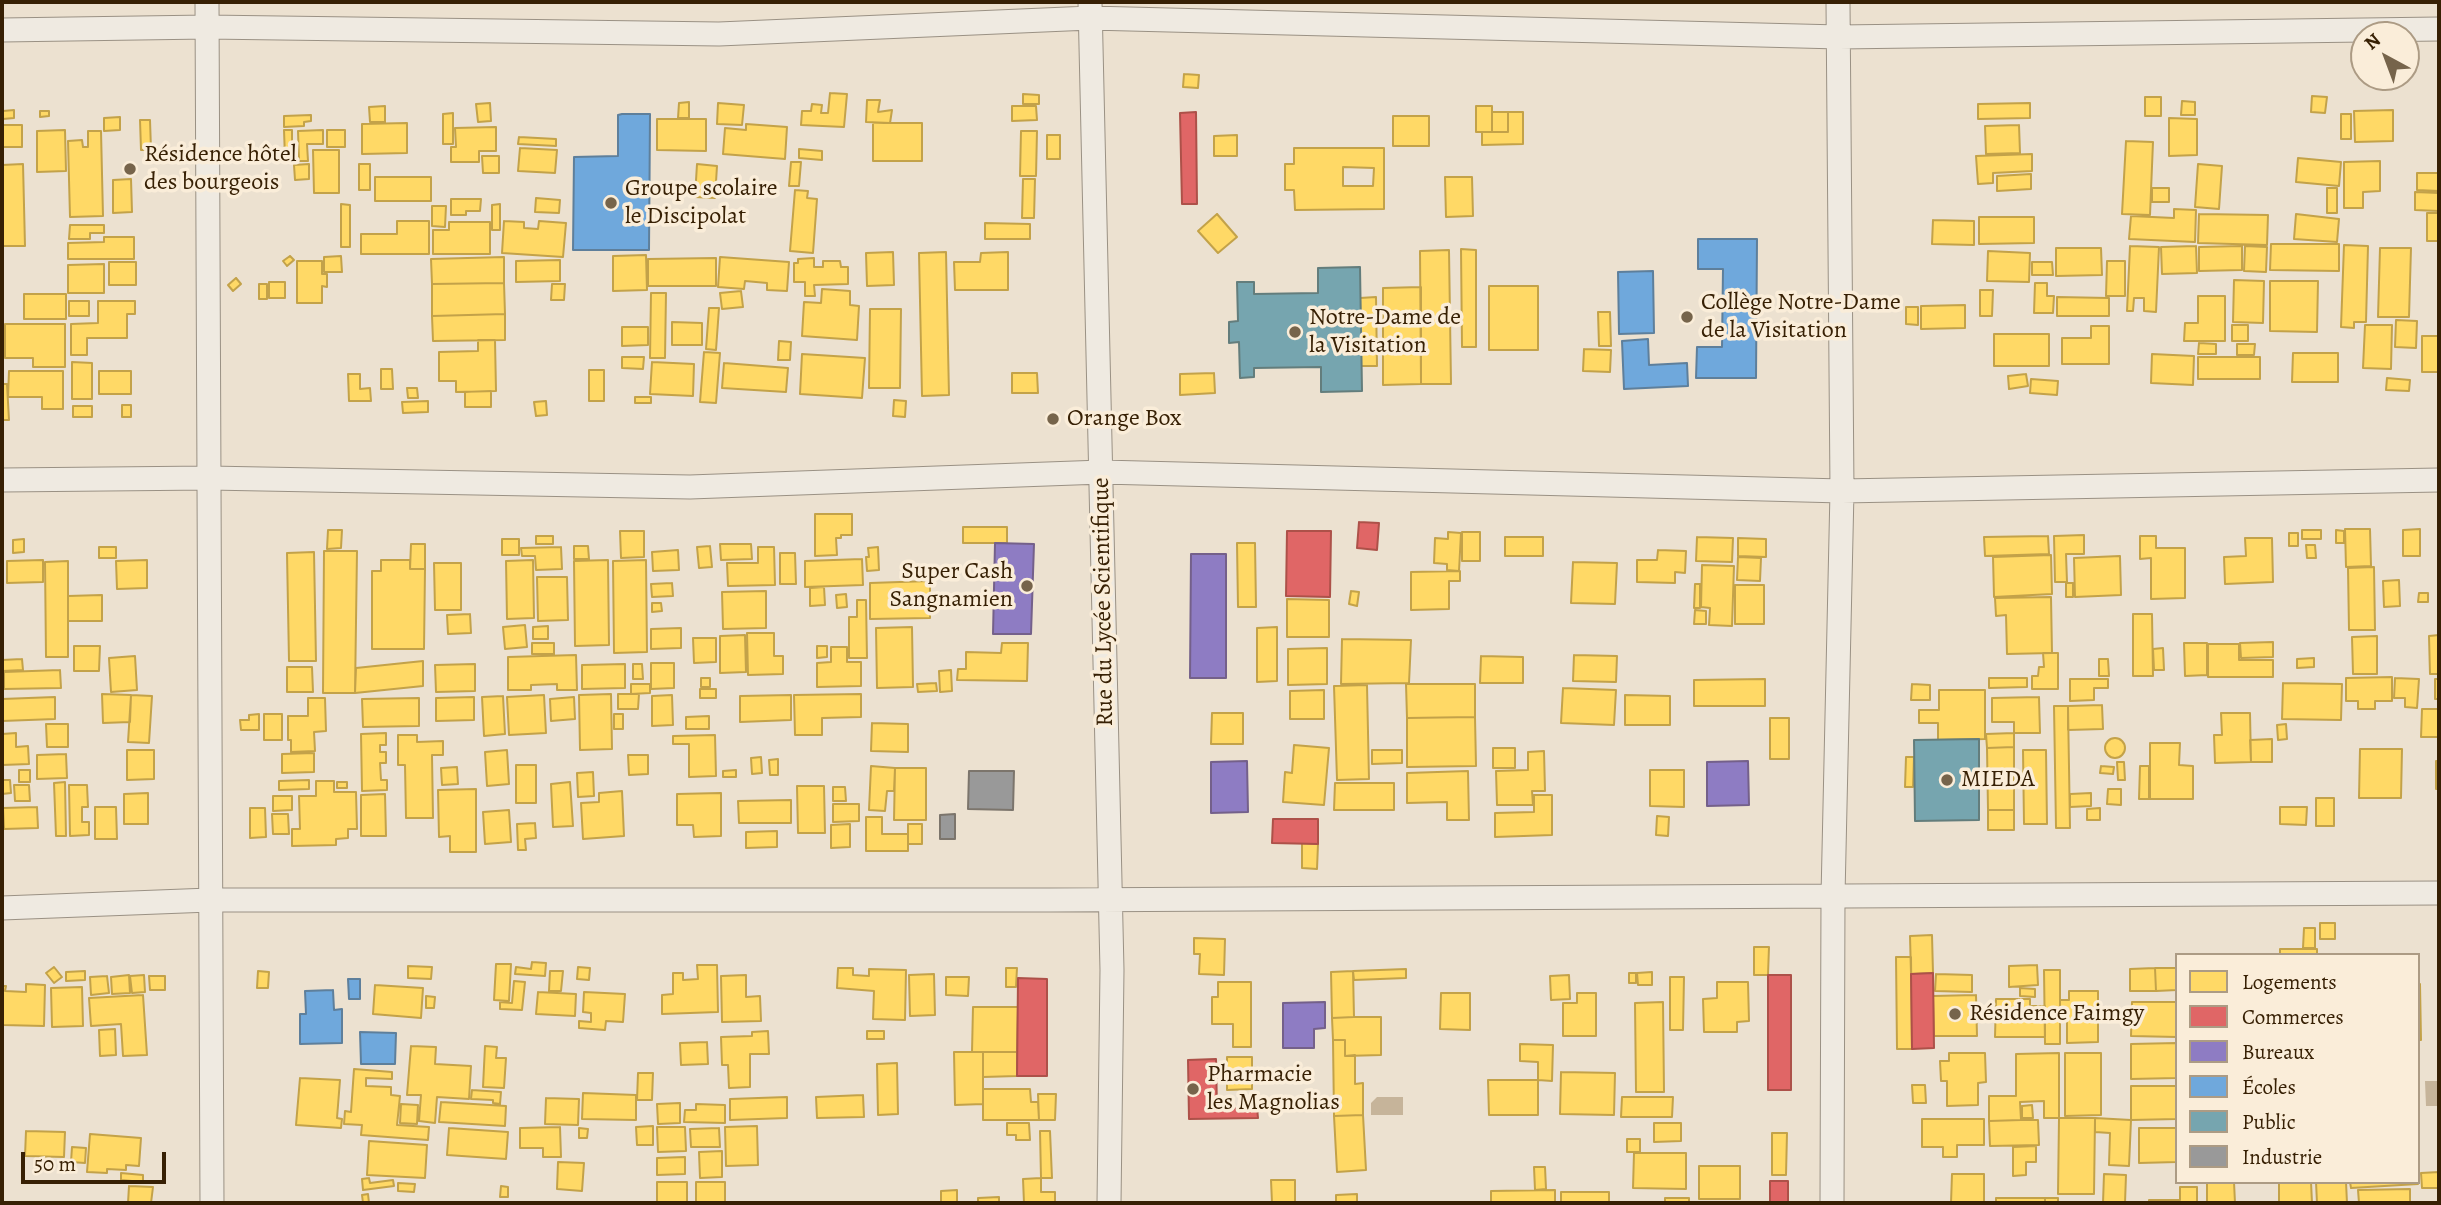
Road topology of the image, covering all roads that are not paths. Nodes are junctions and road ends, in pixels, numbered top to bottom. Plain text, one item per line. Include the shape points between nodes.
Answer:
1 (207, 2) edge
2 (1838, 2) edge
3 (1090, 10) edge
4 (207, 27) junction
5 (2439, 29) edge
6 (2, 30) edge
7 (1839, 37) junction
8 (1102, 472) junction
9 (209, 478) junction
10 (2, 480) edge
11 (2439, 480) edge
12 (1842, 491) junction
13 (2439, 893) edge
14 (1833, 896) junction
15 (211, 900) junction
16 (1110, 900) junction
17 (2, 908) edge
18 (212, 1203) edge
19 (1109, 1203) edge
20 (1832, 1203) edge

1 - 4 street
2 - 7 street
3 - 4 street via 719,34
3 - 7 street
3 - 8 street, Rue du Lycée Scientifique
4 - 6 street
4 - 9 street
5 - 7 street
7 - 12 street
8 - 9 street via 690,487
8 - 12 street
8 - 16 street, Rue du Lycée Scientifique
9 - 10 street
9 - 15 street
11 - 12 street
12 - 14 street
13 - 14 street
14 - 16 street
14 - 20 street
15 - 16 street
15 - 17 street
15 - 18 street
16 - 19 street, Rue du Lycée Scientifique

